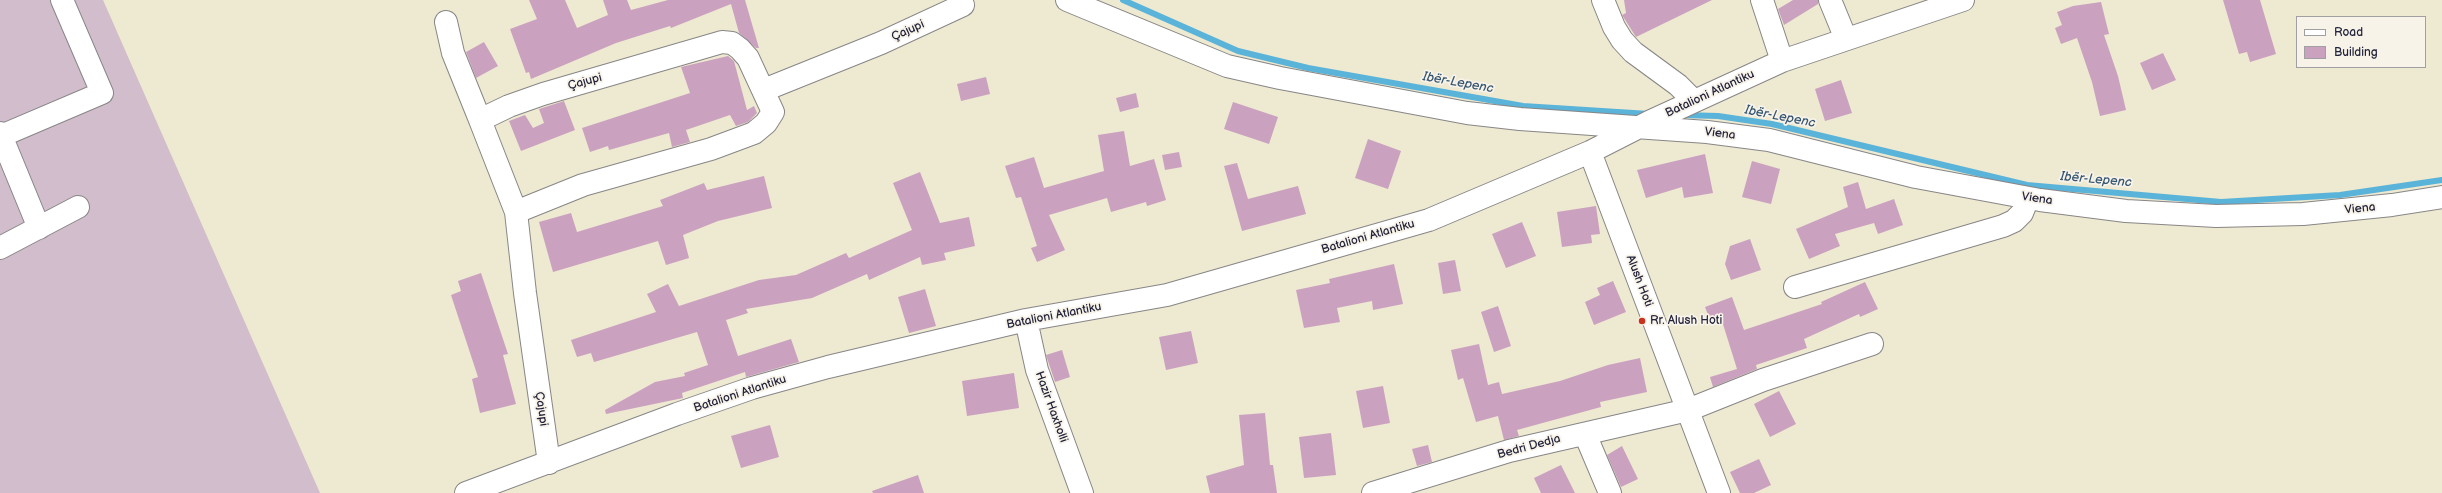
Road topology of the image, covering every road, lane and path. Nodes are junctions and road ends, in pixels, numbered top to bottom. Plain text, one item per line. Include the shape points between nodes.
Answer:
1 (62, 0) edge
2 (1067, 0) edge
3 (1603, 0) edge
4 (1762, 0) edge
5 (1830, 0) edge
6 (1963, 0) edge
7 (963, 5) dead end
8 (446, 22) dead end
9 (1846, 39) junction
10 (1782, 61) junction
11 (799, 75) junction
12 (764, 90) junction
13 (1694, 101) junction
14 (773, 112) junction
15 (480, 120) junction
16 (1643, 124) junction
17 (1, 134) edge
18 (1590, 152) junction
19 (2442, 197) edge
20 (2028, 198) junction
21 (78, 207) dead end
22 (516, 212) junction
23 (39, 228) junction
24 (0, 248) edge
25 (1795, 287) dead end
26 (1026, 320) junction
27 (1872, 344) dead end
28 (1688, 410) junction
29 (1585, 434) junction
30 (549, 463) junction
31 (466, 493) edge
32 (1082, 493) edge
33 (1373, 493) edge
34 (1610, 493) edge
35 (1719, 493) edge

1 - 17 street via 102,93
2 - 16 street, Batalioni Atlantiku via 1227,66 1280,78 1467,113 1520,119
3 - 13 street via 1622,40 1633,52 1678,85
4 - 10 street
5 - 9 street
6 - 9 street, Batalioni Atlantiku
7 - 11 street, Çajupi via 880,43
8 - 15 street via 453,53
9 - 10 street, Batalioni Atlantiku
10 - 13 street, Batalioni Atlantiku
11 - 12 street, Çajupi
11 - 14 street
12 - 14 street, Çajupi
12 - 15 street, Çajupi via 740,49 732,43 722,42 543,94 508,106
13 - 16 street, Batalioni Atlantiku
14 - 22 street via 766,123 733,142 583,185
15 - 22 street, Çajupi
16 - 18 street, Batalioni Atlantiku
16 - 20 street, Viena via 1769,140 1916,177
17 - 23 street
18 - 26 street, Batalioni Atlantiku via 1429,220 1167,295
18 - 28 street, Alush Hoti
19 - 20 street, Viena via 2303,214 2216,216 2126,211
20 - 25 street via 2018,217 2003,226
21 - 23 street
22 - 30 street, Çajupi
23 - 24 street
26 - 30 street, Batalioni Atlantiku via 828,367 752,388
26 - 32 street, Hazir Haxholli via 1037,370
27 - 28 street via 1763,380
28 - 29 street, Bedri Dedja
28 - 35 street, Alush Hoti
29 - 33 street, Bedri Dedja via 1509,451
29 - 34 street
30 - 31 street, Batalioni Atlantiku

